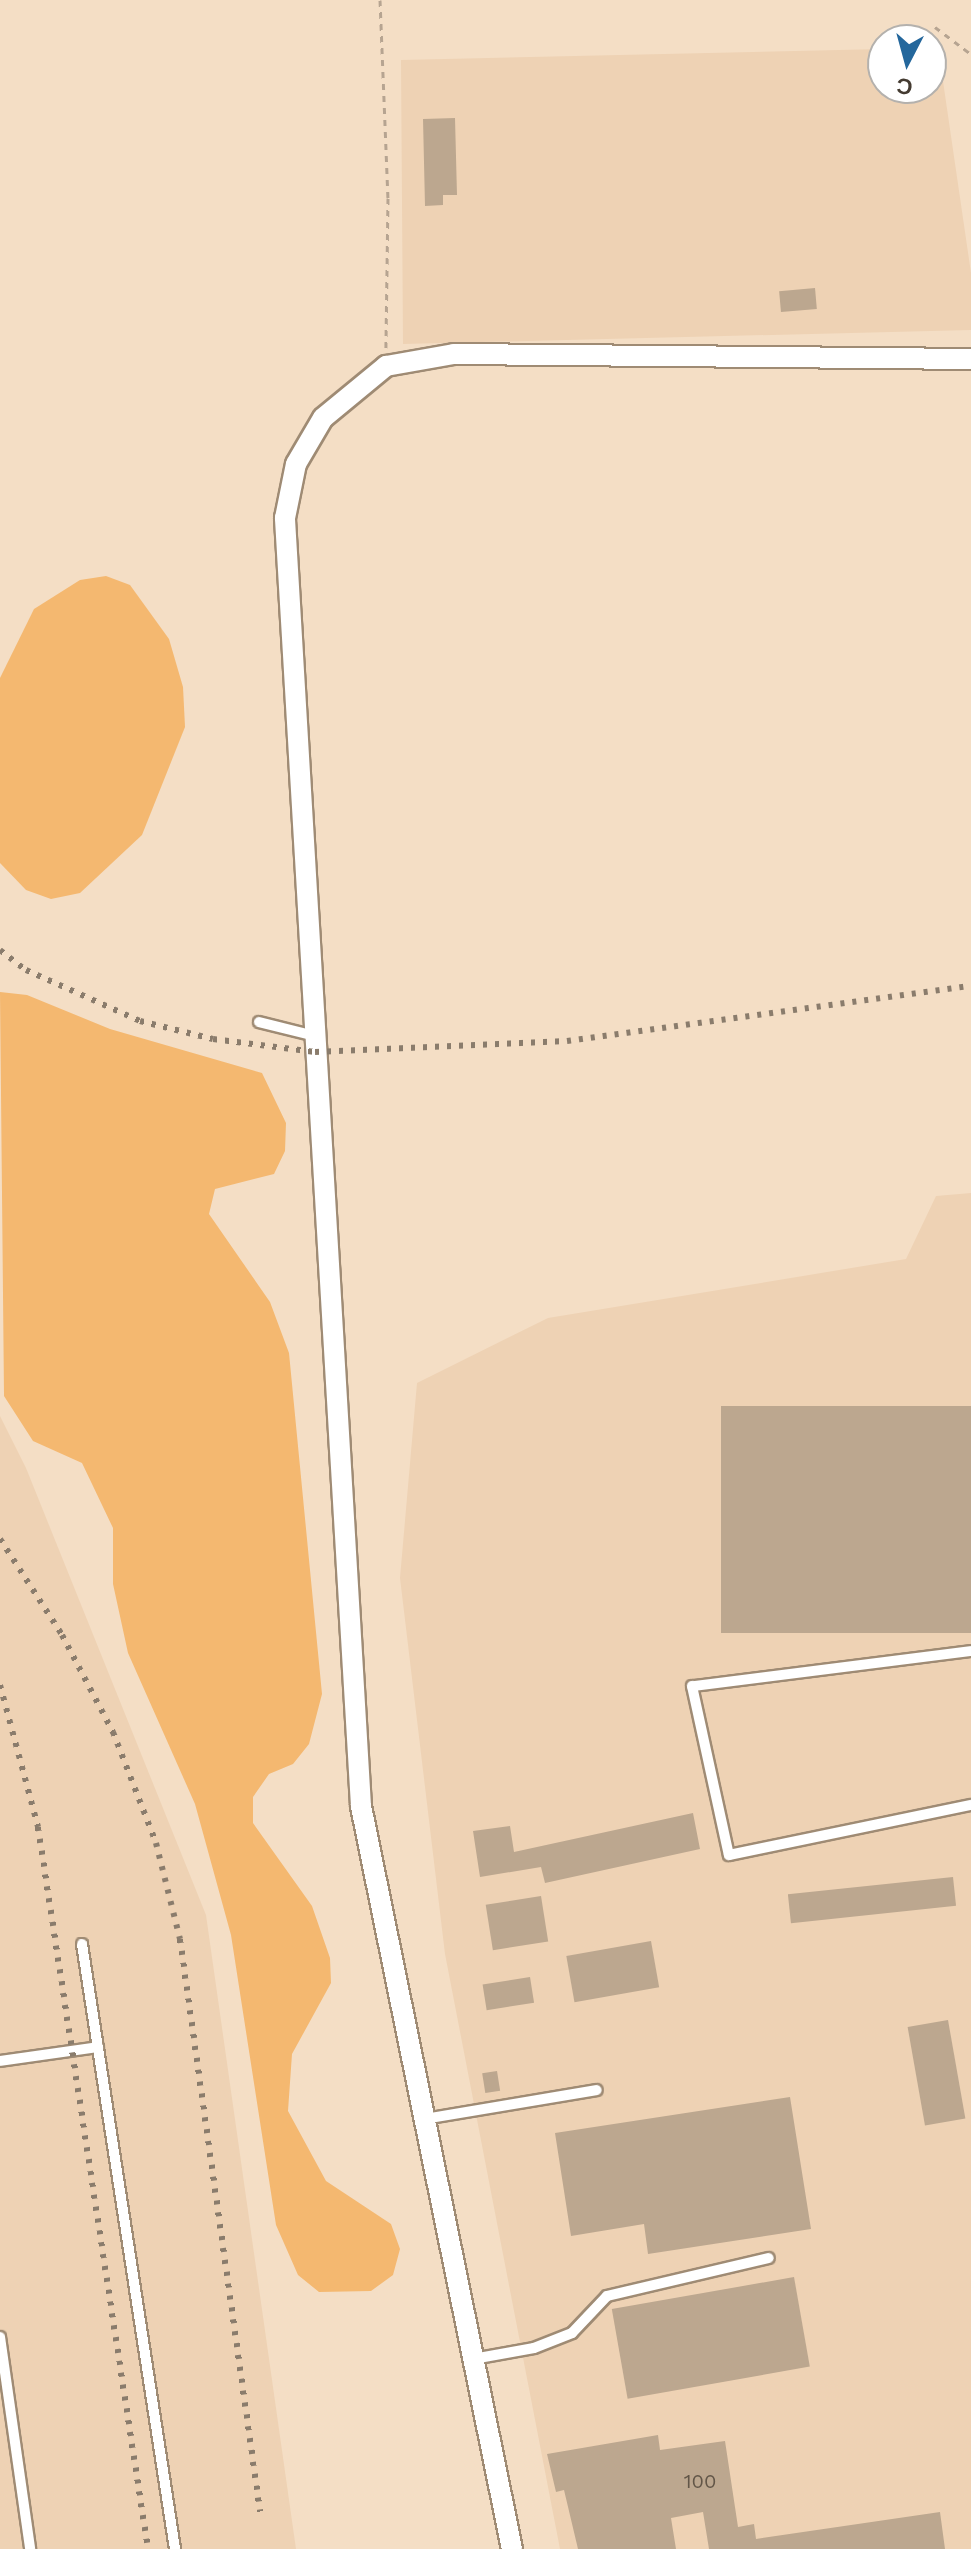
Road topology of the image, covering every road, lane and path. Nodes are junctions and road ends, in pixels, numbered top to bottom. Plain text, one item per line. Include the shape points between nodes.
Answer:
1 (380, 0) edge
2 (947, 36) edge
3 (971, 54) edge
4 (971, 359) edge
5 (386, 366) junction
6 (259, 1022) dead end
7 (315, 1036) junction
8 (971, 1651) edge
9 (971, 1805) edge
10 (82, 1944) dead end
11 (98, 2047) junction
12 (0, 2061) edge
13 (597, 2090) dead end
14 (424, 2119) junction
15 (769, 2258) dead end
16 (0, 2337) edge
17 (473, 2359) junction
18 (30, 2549) edge
19 (175, 2549) edge
20 (512, 2549) edge

1 - 5 path via 388,198
2 - 3 path
4 - 5 street via 454,354
5 - 7 street via 323,418 296,464 285,518
6 - 7 lane
7 - 14 street via 361,1806
8 - 9 lane via 692,1686 729,1855
10 - 11 lane
11 - 12 lane
11 - 19 lane
13 - 14 lane
14 - 17 street
15 - 17 lane via 607,2296 572,2333 534,2348
16 - 18 lane
17 - 20 street

